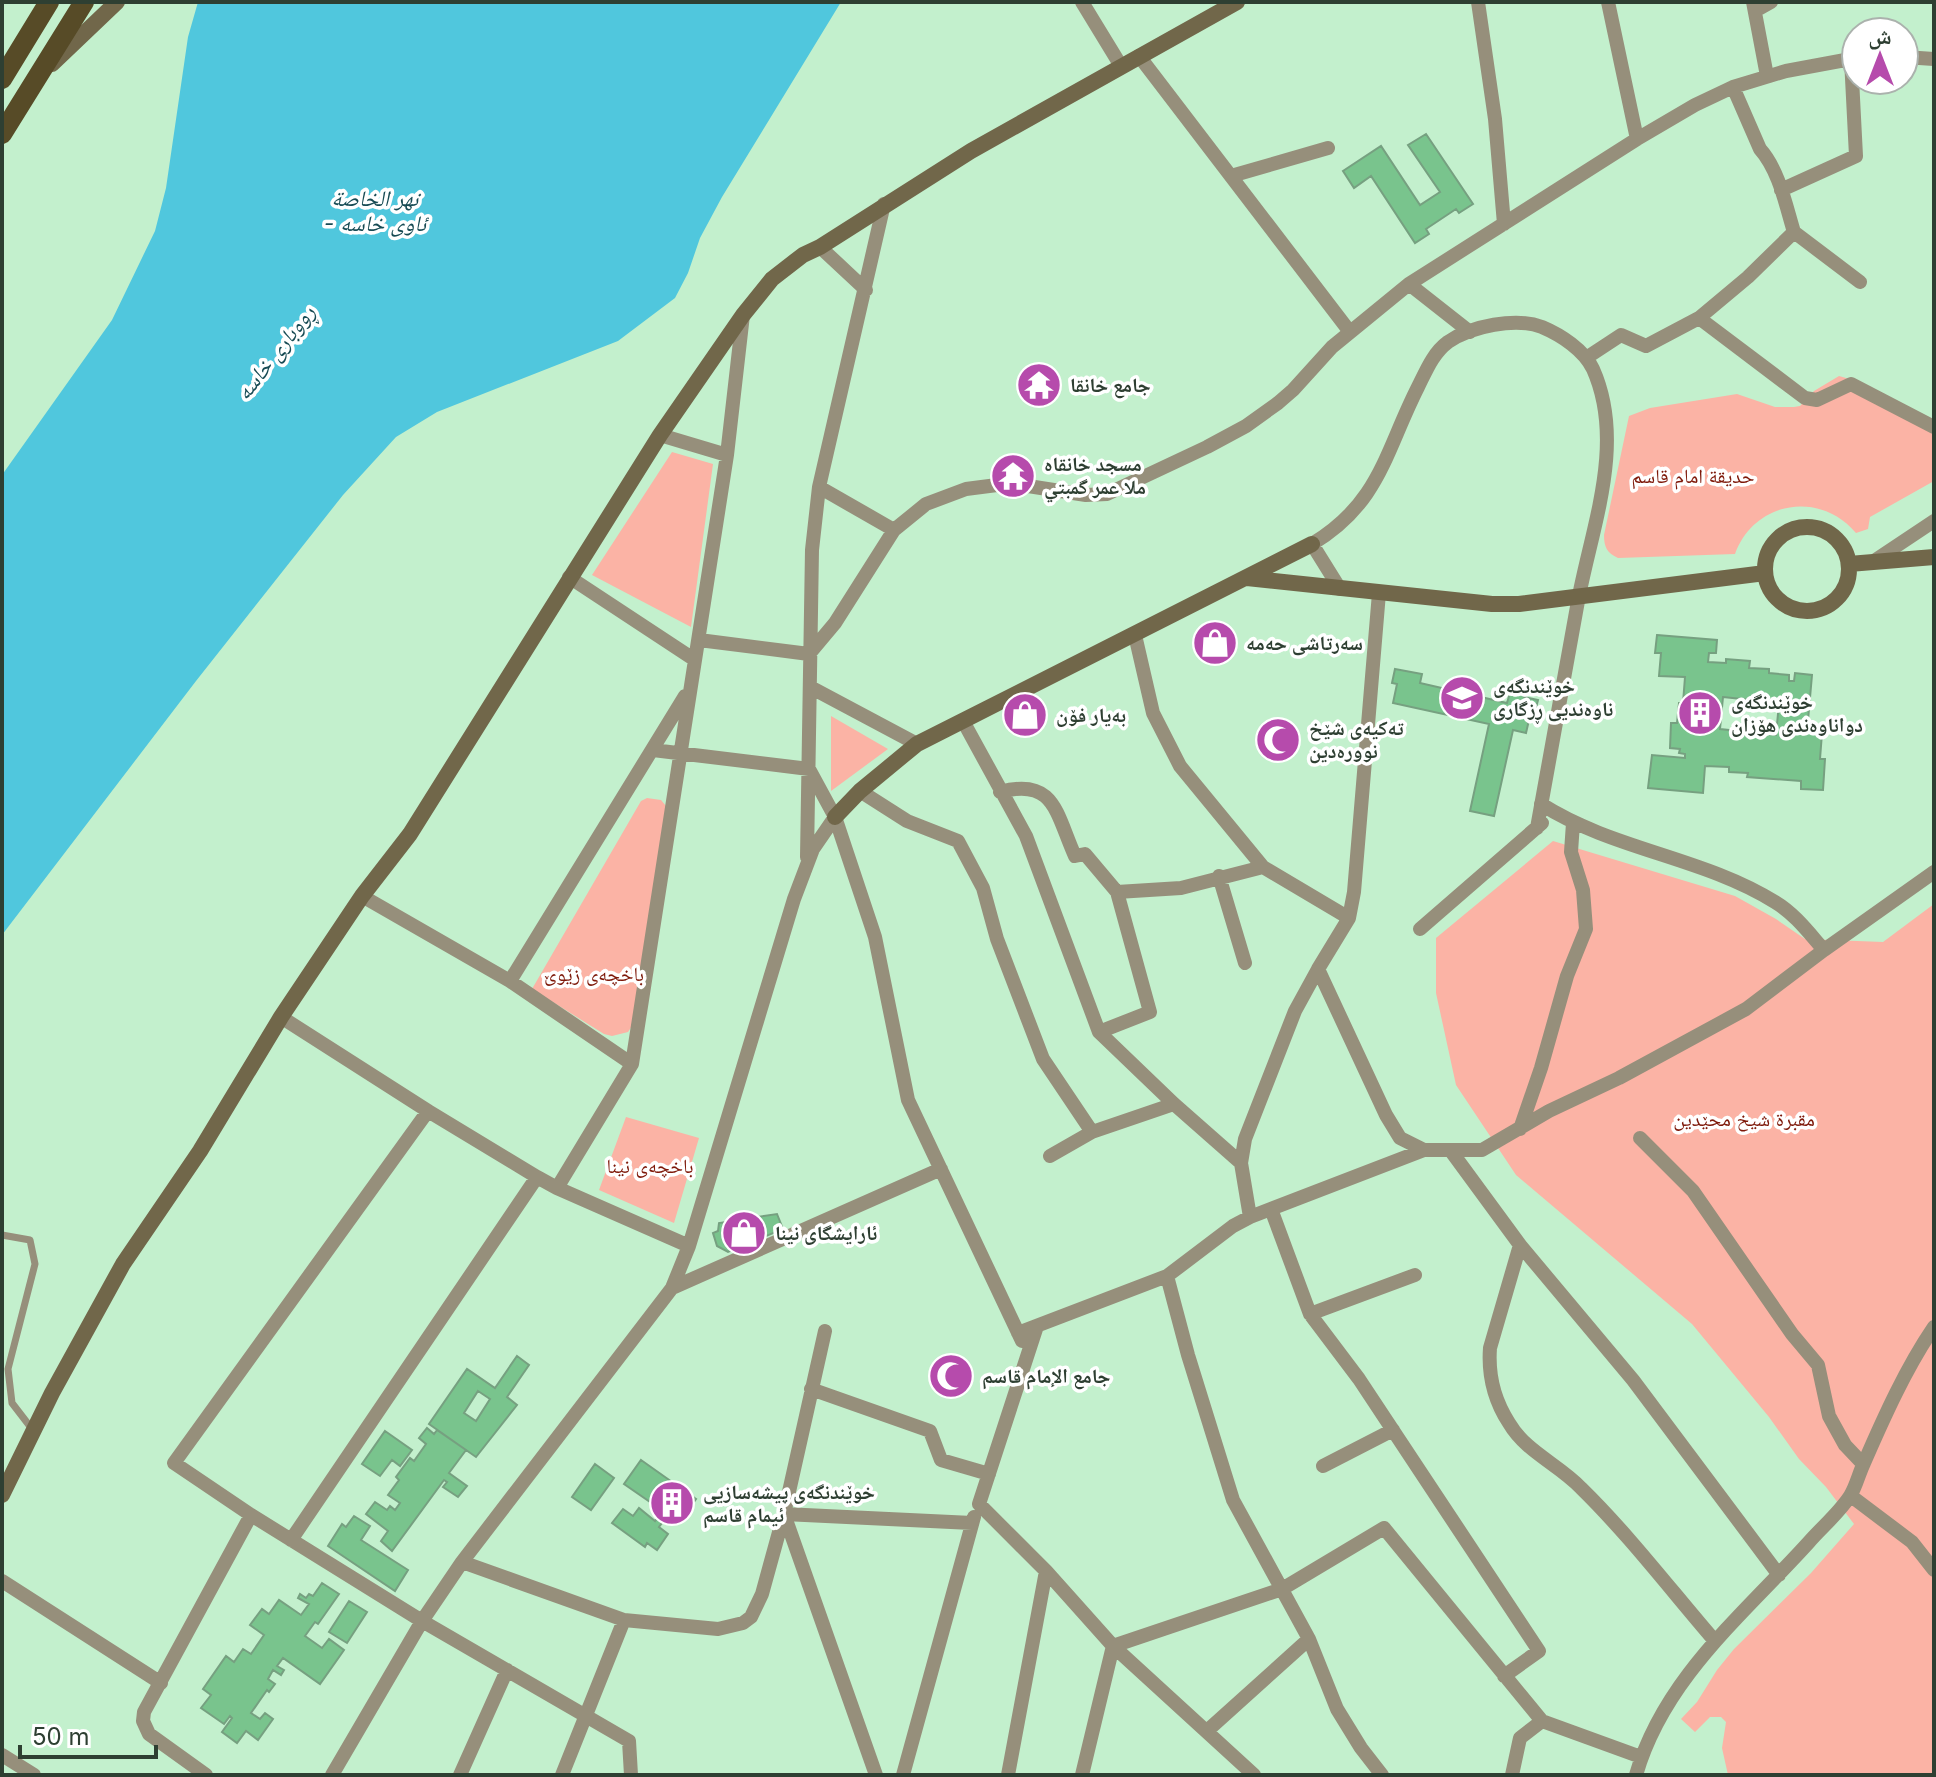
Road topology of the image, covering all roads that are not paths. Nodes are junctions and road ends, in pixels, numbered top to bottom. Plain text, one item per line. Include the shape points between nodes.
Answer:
1 (49, 2) edge
2 (84, 2) edge
3 (117, 2) edge
4 (1082, 2) edge
5 (1237, 2) edge
6 (1478, 2) edge
7 (1608, 2) edge
8 (1771, 2) edge
9 (1754, 6) edge
10 (1139, 56) junction
11 (1840, 61) edge
12 (1121, 66) junction
13 (1767, 76) junction
14 (2, 79) edge
15 (33, 82) junction
16 (1733, 87) junction
17 (1854, 96) edge
18 (2, 134) edge
19 (1637, 139) junction
20 (1328, 148) dead end
21 (1231, 176) junction
22 (1781, 190) junction
23 (884, 204) junction
24 (1504, 224) junction
25 (1794, 232) junction
26 (820, 247) junction
27 (1860, 282) dead end
28 (1409, 284) junction
29 (866, 290) junction
30 (743, 315) junction
31 (1699, 318) junction
32 (1350, 332) junction
33 (1470, 332) junction
34 (1586, 358) junction
35 (1934, 427) edge
36 (660, 435) junction
37 (727, 455) junction
38 (819, 487) junction
39 (1934, 521) edge
40 (894, 530) junction
41 (1312, 544) junction
42 (1934, 557) edge
43 (1874, 561) junction
44 (1849, 564) junction
45 (1765, 573) junction
46 (569, 577) junction
47 (1246, 578) junction
48 (1340, 589) junction
49 (1379, 593) junction
50 (1579, 596) junction
51 (1135, 635) junction
52 (699, 640) junction
53 (809, 654) junction
54 (695, 660) junction
55 (810, 687) junction
56 (689, 689) junction
57 (963, 721) junction
58 (917, 744) junction
59 (653, 750) junction
60 (679, 753) junction
61 (809, 769) junction
62 (860, 791) junction
63 (1000, 792) junction
64 (1541, 804) junction
65 (1554, 812) junction
66 (835, 817) junction
67 (1573, 823) junction
68 (1537, 828) junction
69 (806, 865) junction
70 (1263, 867) junction
71 (1934, 872) edge
72 (1219, 876) junction
73 (1117, 892) junction
74 (362, 896) junction
75 (1349, 918) junction
76 (1420, 929) dead end
77 (1824, 950) junction
78 (1245, 963) dead end
79 (1318, 969) junction
80 (510, 981) junction
81 (281, 1017) junction
82 (1099, 1032) junction
83 (632, 1064) junction
84 (1174, 1104) junction
85 (428, 1111) junction
86 (1520, 1129) junction
87 (1092, 1132) junction
88 (1640, 1138) dead end
89 (1424, 1150) junction
90 (1451, 1151) junction
91 (1050, 1156) dead end
92 (1241, 1163) junction
93 (941, 1169) junction
94 (537, 1177) junction
95 (557, 1188) junction
96 (1271, 1209) junction
97 (1250, 1217) junction
98 (2, 1235) edge
99 (1520, 1245) junction
100 (689, 1246) junction
101 (1415, 1275) dead end
102 (1167, 1276) junction
103 (672, 1288) junction
104 (1310, 1314) junction
105 (1037, 1326) junction
106 (1934, 1327) edge
107 (825, 1331) dead end
108 (1018, 1333) junction
109 (1028, 1355) junction
110 (811, 1389) junction
111 (33, 1430) junction
112 (1393, 1430) junction
113 (1863, 1464) junction
114 (1323, 1466) dead end
115 (989, 1474) junction
116 (2, 1495) edge
117 (1851, 1496) junction
118 (979, 1504) junction
119 (784, 1514) junction
120 (251, 1515) junction
121 (972, 1523) junction
122 (291, 1540) junction
123 (462, 1562) junction
124 (1934, 1570) edge
125 (1046, 1571) junction
126 (1779, 1575) junction
127 (2, 1581) edge
128 (1282, 1589) junction
129 (624, 1620) junction
130 (422, 1621) junction
131 (1309, 1639) junction
132 (1714, 1640) junction
133 (1113, 1646) junction
134 (507, 1670) junction
135 (1504, 1676) junction
136 (161, 1683) junction
137 (586, 1715) junction
138 (1542, 1721) junction
139 (1208, 1730) junction
140 (2, 1755) edge
141 (1641, 1757) junction
142 (34, 1775) edge
143 (206, 1775) edge
144 (332, 1775) edge
145 (460, 1775) edge
146 (562, 1775) edge
147 (631, 1775) edge
148 (876, 1775) edge
149 (903, 1775) edge
150 (1008, 1775) edge
151 (1082, 1775) edge
152 (1254, 1775) edge
153 (1382, 1775) edge
154 (1512, 1775) edge
155 (1636, 1775) edge

1 - 14 main road
2 - 15 main road
3 - 15 street
4 - 12 street
5 - 10 street
6 - 24 street
7 - 19 street
8 - 9 street
9 - 13 street
10 - 12 street
10 - 21 street
11 - 13 street
12 - 23 street
13 - 16 street
15 - 18 main road
16 - 19 street
16 - 22 street
17 - 22 street via 1856,156
19 - 24 street
20 - 21 street
21 - 32 street
22 - 25 street
23 - 26 street
23 - 29 street
24 - 28 street
25 - 27 street
25 - 31 street
26 - 29 street
26 - 30 street via 772,279
28 - 32 street
28 - 33 street
29 - 38 street
30 - 36 street
30 - 37 street
31 - 34 street via 1646,346 1621,335
31 - 35 street via 1805,398 1817,400 1851,384
32 - 40 street via 1264,414 1116,490 1086,495 1019,485 975,487 938,498
33 - 34 street via 1532,324 1553,332
33 - 41 street via 1449,342 1432,360 1365,498 1337,529
34 - 50 street via 1599,387 1606,452
36 - 37 street
36 - 46 street
37 - 52 street
38 - 40 street
38 - 53 street
39 - 43 street
40 - 53 street
41 - 47 street
41 - 48 street
42 - 43 street
43 - 44 street
44 - 45 street via 1831,534 1804,527 1775,542
44 - 45 street via 1838,597 1813,610 1782,602
45 - 50 street
46 - 54 street
46 - 74 street via 410,834
47 - 48 street
47 - 51 street
48 - 49 street
49 - 50 street via 1492,604
49 - 75 street
50 - 64 street
51 - 57 street
51 - 70 street via 1153,713 1180,766
52 - 53 street
52 - 54 street
53 - 55 street
54 - 56 street
55 - 58 street
55 - 61 street
56 - 59 street
56 - 60 street
57 - 58 street
57 - 63 street
58 - 62 street
59 - 60 street
59 - 80 street
60 - 61 street
60 - 83 street
61 - 66 street
61 - 69 street
62 - 66 street
62 - 87 street via 907,821 958,841 983,888 1043,1059
63 - 73 street via 1021,787 1047,795 1075,856 1085,854
63 - 82 street via 1026,836
64 - 65 street
64 - 68 street
65 - 67 street
65 - 68 street
66 - 69 street
66 - 93 street via 875,937 908,1100
67 - 77 street via 1753,890 1794,917
67 - 86 street via 1571,852 1583,890 1586,929
68 - 76 street
69 - 100 street
70 - 72 street
70 - 75 street
71 - 77 street
72 - 73 street via 1181,888
72 - 78 street
73 - 82 street via 1150,1012
74 - 80 street
74 - 81 street
75 - 79 street
77 - 86 street via 1746,1009
79 - 89 street via 1386,1115 1400,1138
79 - 92 street via 1269,1072
80 - 83 street
81 - 85 street
81 - 111 street via 123,1264
82 - 84 street
83 - 95 street
84 - 87 street
84 - 92 street
85 - 94 street
85 - 120 street via 174,1463
86 - 90 street via 1482,1150
87 - 91 street
88 - 113 street via 1693,1191 1818,1365 1829,1416
89 - 90 street
89 - 96 street
90 - 99 street
92 - 97 street
93 - 103 street
93 - 108 street
94 - 95 street
94 - 122 street
95 - 100 street
96 - 97 street
96 - 104 street
97 - 102 street
98 - 111 lane via 30,1240 35,1264 8,1369 12,1403
99 - 126 street via 1633,1380
99 - 132 street via 1490,1348 1498,1402 1520,1438 1594,1500
100 - 103 street
101 - 104 street
102 - 105 street
102 - 128 street via 1233,1500
103 - 123 street
104 - 112 street
105 - 108 street
105 - 109 street
106 - 113 street
107 - 110 street
108 - 109 street
109 - 115 street
110 - 115 street via 930,1431 941,1460
110 - 119 street
111 - 116 street
112 - 114 street
112 - 135 street via 1539,1651
113 - 117 street
115 - 118 street
117 - 124 street via 1912,1542
117 - 126 street
118 - 121 street
118 - 125 street
119 - 121 street
119 - 129 street via 762,1594 743,1623 718,1629
119 - 148 street
120 - 122 street
120 - 136 street
121 - 149 street
122 - 130 street
123 - 129 street
123 - 130 street
125 - 133 street
125 - 150 street
126 - 132 street
127 - 136 street
128 - 131 street
128 - 133 street
128 - 135 street via 1384,1528
129 - 137 street
130 - 134 street
130 - 144 street
131 - 139 street
131 - 153 street via 1337,1709
132 - 141 street via 1676,1692
133 - 139 street
133 - 151 street
134 - 137 street
134 - 145 street
135 - 138 street
136 - 143 street via 144,1712 145,1728
137 - 146 street
137 - 147 street via 629,1741
138 - 141 street
138 - 154 street via 1520,1738
139 - 152 street
140 - 142 street
141 - 155 street

